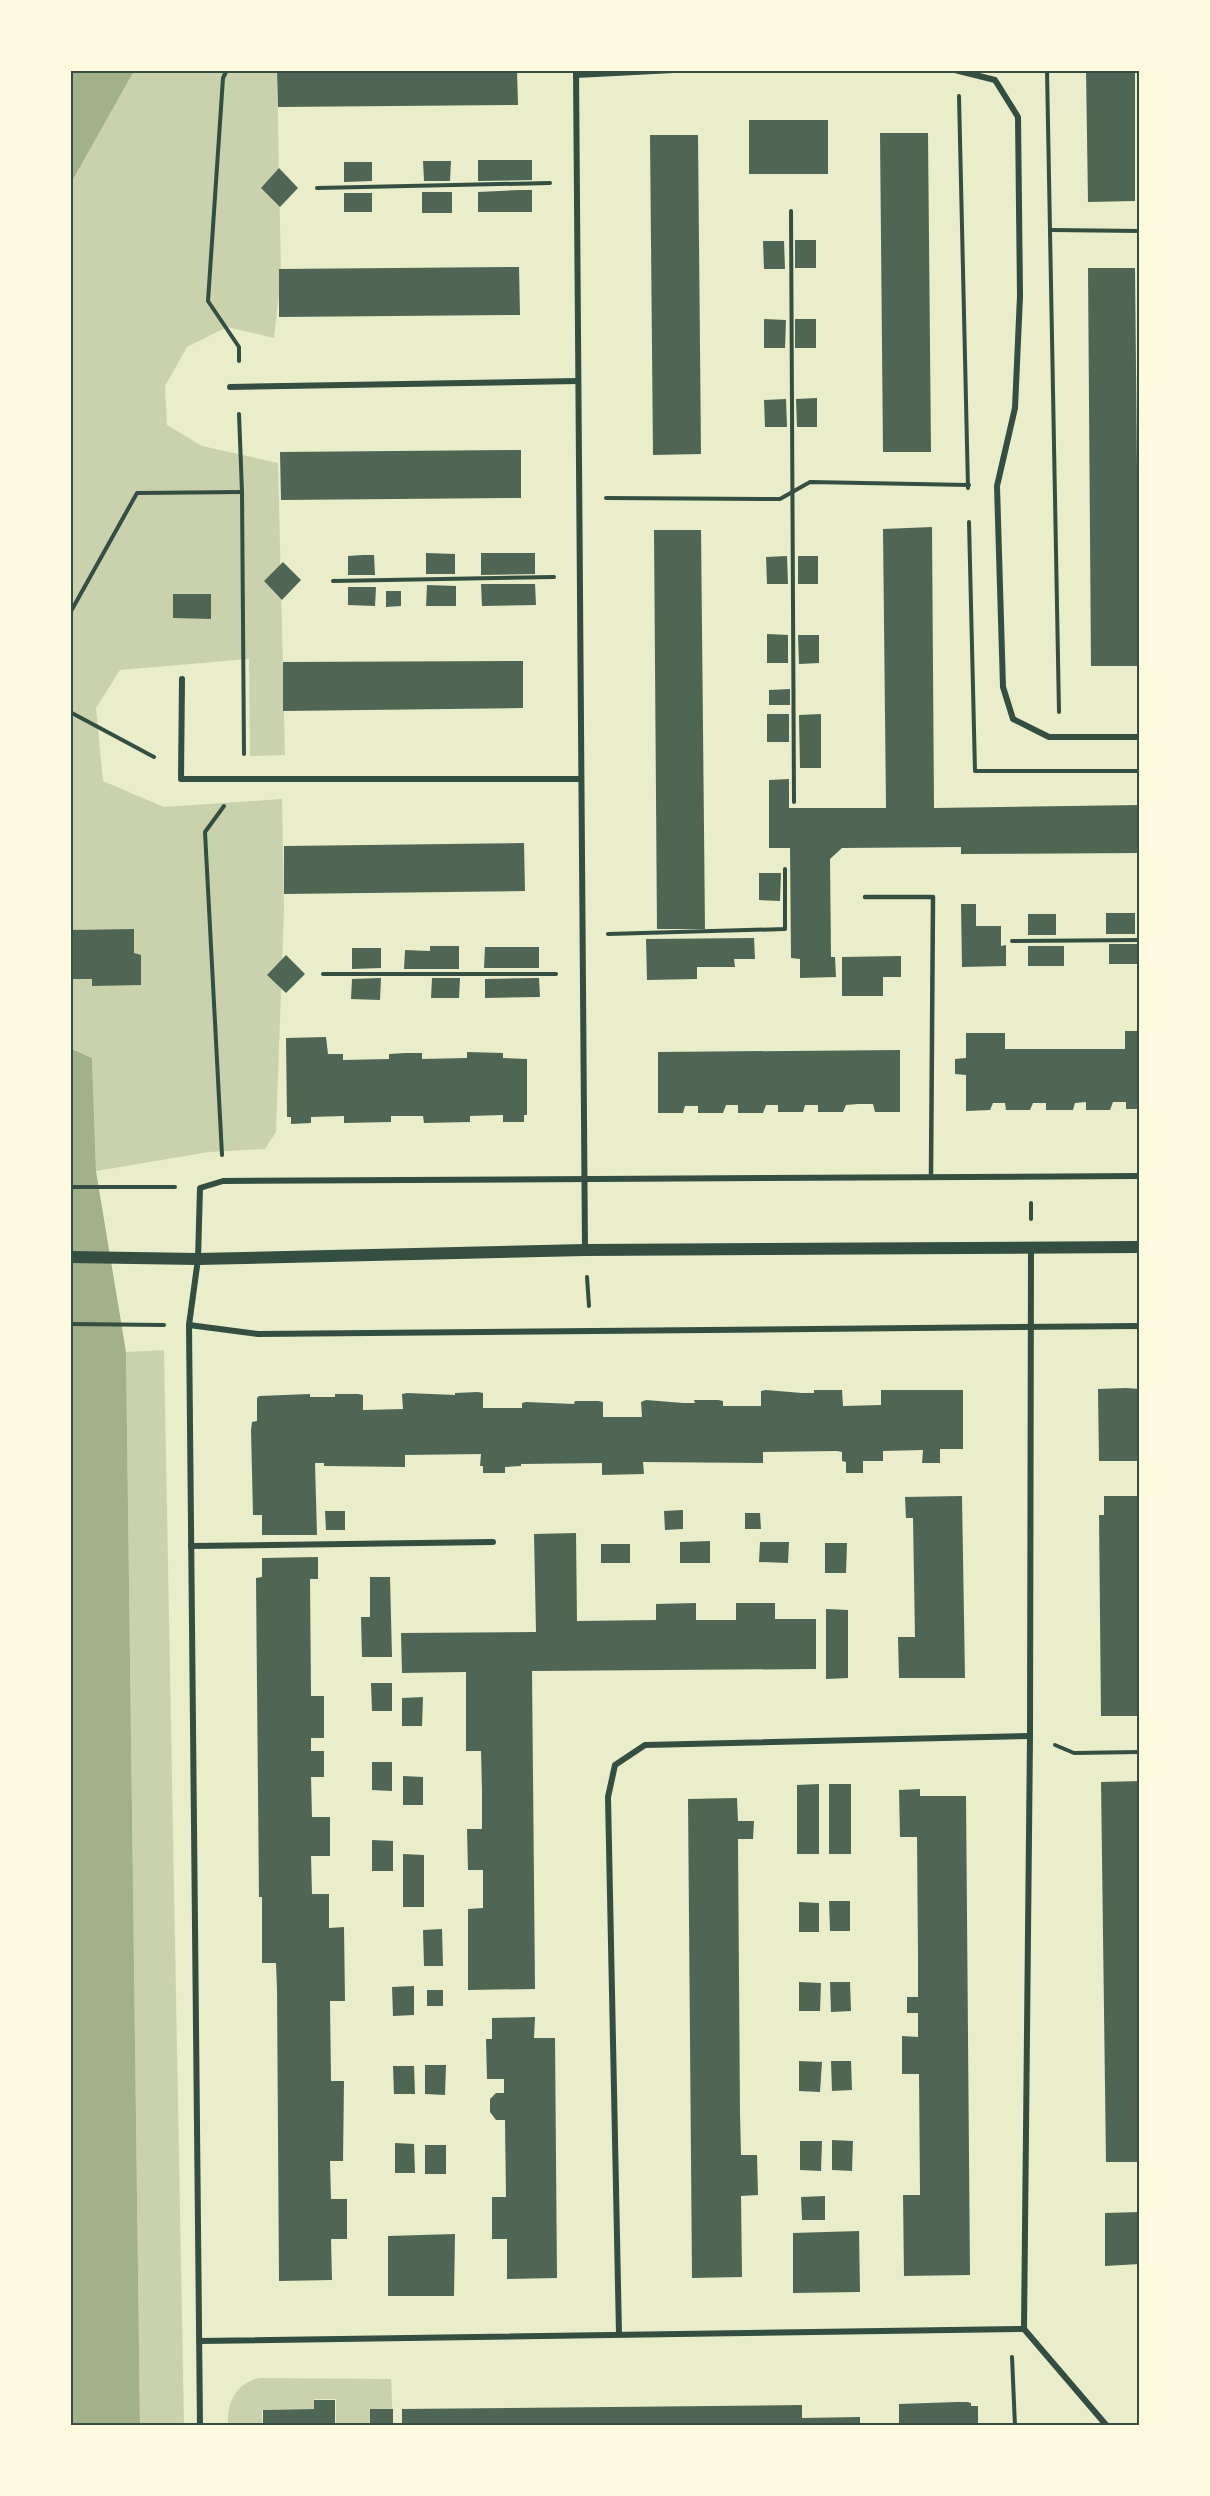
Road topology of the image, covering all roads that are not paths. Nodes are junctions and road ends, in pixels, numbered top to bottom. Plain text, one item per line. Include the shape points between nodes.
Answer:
1 (674, 70) edge
2 (955, 70) edge
3 (576, 73) edge
4 (578, 381) junction
5 (230, 387) dead end
6 (182, 679) dead end
7 (1140, 737) edge
8 (581, 779) junction
9 (865, 897) dead end
10 (931, 1176) junction
11 (1140, 1176) edge
12 (585, 1178) junction
13 (1140, 1247) edge
14 (1031, 1248) junction
15 (585, 1250) junction
16 (70, 1257) edge
17 (198, 1259) junction
18 (189, 1325) junction
19 (1030, 1326) junction
20 (1140, 1326) edge
21 (493, 1542) dead end
22 (191, 1546) junction
23 (1030, 1736) junction
24 (1024, 2329) junction
25 (619, 2334) junction
26 (200, 2340) junction
27 (200, 2426) edge
28 (1107, 2426) edge

1 - 3 street
2 - 7 street via 995,80 1018,117 1020,296 1015,408 997,486 1003,687 1013,719 1049,737
3 - 4 street
4 - 5 street
4 - 8 street
6 - 8 street via 181,779
8 - 12 street
9 - 10 lane via 933,897
10 - 11 street
10 - 12 street
12 - 15 street
12 - 17 street via 223,1181 200,1188
13 - 14 main road
14 - 15 main road
14 - 19 street
15 - 17 main road
16 - 17 main road
17 - 18 street
18 - 19 street via 258,1334
18 - 22 street
19 - 20 street
19 - 23 street
21 - 22 street
22 - 26 street
23 - 24 street
23 - 25 street via 645,1745 615,1765 608,1797
24 - 25 street
24 - 28 street
25 - 26 street
26 - 27 street

